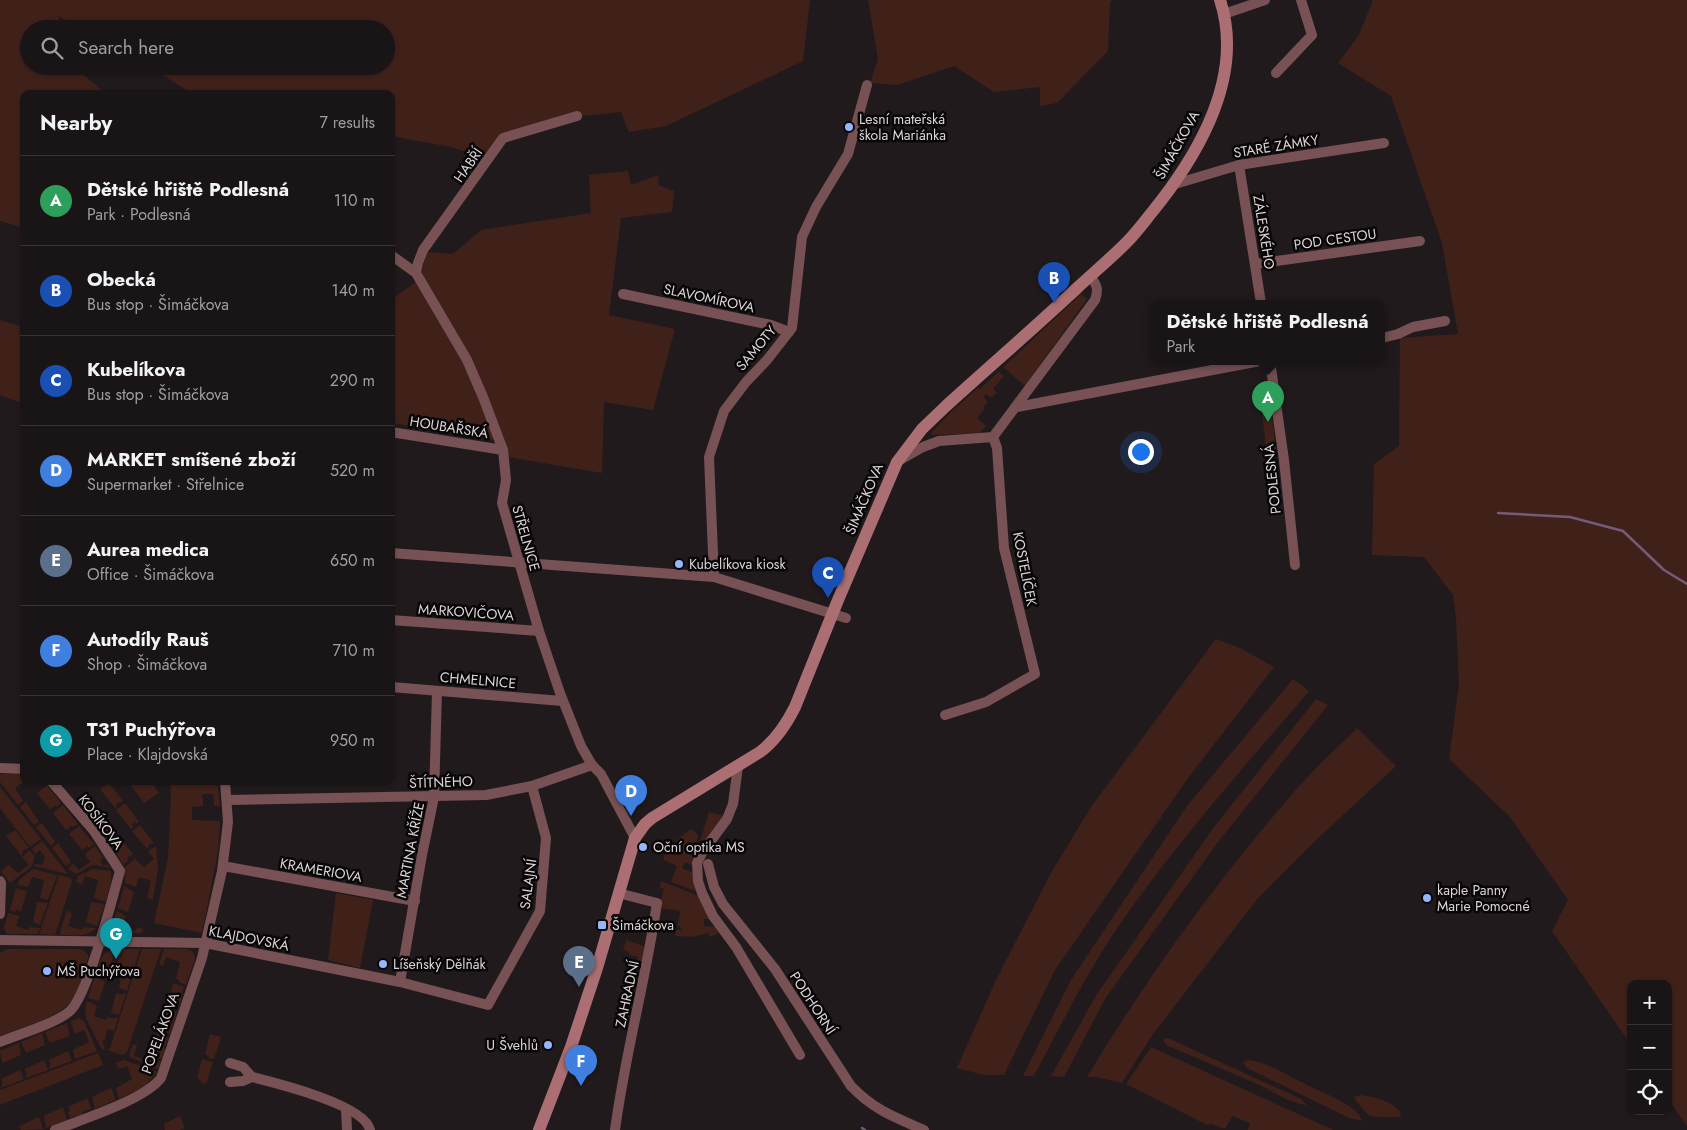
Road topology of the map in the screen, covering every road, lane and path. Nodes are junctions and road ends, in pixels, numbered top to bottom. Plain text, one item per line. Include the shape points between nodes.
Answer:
1 (1220, 0) edge
2 (1265, 0) edge
3 (1301, 0) edge
4 (1224, 14) junction
5 (1276, 73) dead end
6 (867, 85) dead end
7 (577, 116) dead end
8 (1384, 143) dead end
9 (1239, 165) junction
10 (1175, 184) junction
11 (1420, 241) dead end
12 (395, 258) edge
13 (1255, 264) junction
14 (416, 273) junction
15 (1090, 276) junction
16 (623, 294) dead end
17 (1261, 300) edge
18 (1445, 321) dead end
19 (789, 332) junction
20 (1385, 337) edge
21 (1239, 365) edge
22 (1271, 365) edge
23 (1016, 407) junction
24 (395, 433) edge
25 (993, 437) junction
26 (503, 450) junction
27 (897, 462) junction
28 (395, 553) edge
29 (520, 563) junction
30 (1295, 565) dead end
31 (714, 577) junction
32 (833, 613) junction
33 (846, 618) dead end
34 (395, 620) edge
35 (540, 631) junction
36 (395, 687) edge
37 (438, 691) junction
38 (562, 701) junction
39 (945, 716) dead end
40 (592, 765) junction
41 (738, 766) junction
42 (0, 768) edge
43 (20, 769) edge
44 (54, 785) edge
45 (225, 785) edge
46 (532, 786) junction
47 (434, 797) junction
48 (227, 800) junction
49 (635, 838) junction
50 (708, 864) dead end
51 (223, 866) junction
52 (0, 881) edge
53 (618, 893) junction
54 (415, 901) junction
55 (0, 914) edge
56 (0, 940) edge
57 (100, 941) junction
58 (205, 943) junction
59 (400, 982) junction
60 (488, 1005) joint
61 (0, 1042) edge
62 (800, 1055) dead end
63 (230, 1063) dead end
64 (252, 1077) junction
65 (230, 1082) dead end
66 (346, 1109) junction
67 (55, 1130) edge
68 (347, 1130) edge
69 (370, 1130) edge
70 (539, 1130) edge
71 (616, 1130) edge
72 (924, 1130) edge

1 - 4 street, ŠIMÁČKOVA
2 - 4 street
3 - 5 street via 1312,34
4 - 10 street, ŠIMÁČKOVA via 1228,39 1219,96 1207,127
6 - 19 street, SAMOTY via 848,154 802,237
7 - 14 street, HABŘÍ via 503,138 423,250
8 - 9 street, STARÉ ZÁMKY
9 - 10 street, STARÉ ZÁMKY
9 - 13 street, ZÁLESKÉHO
10 - 15 street, ŠIMÁČKOVA via 1129,240
11 - 13 street, POD CESTOU
12 - 14 street, STŘELNICE
13 - 17 street, ZÁLESKÉHO
14 - 26 street, STŘELNICE via 467,360
15 - 23 street via 1097,284 1095,300
15 - 27 street, ŠIMÁČKOVA via 922,429
16 - 19 street, SLAVOMÍROVA via 771,325
18 - 20 street via 1413,327
19 - 31 street, SAMOTY via 724,411 709,457
21 - 23 street
22 - 30 street, PODLESNÁ
23 - 25 street
24 - 26 street, HOUBAŘSKÁ
25 - 27 street, ŠIMÁČKOVA via 939,441
25 - 39 street, KOSTELÍČEK via 997,448 1004,548 1035,674 986,702
26 - 29 street, STŘELNICE via 506,480 502,503
27 - 32 street, ŠIMÁČKOVA
28 - 29 street
29 - 31 street
29 - 35 street, STŘELNICE
31 - 32 street
32 - 33 street
32 - 41 street, ŠIMÁČKOVA via 788,721 772,743
34 - 35 street, MARKOVIČOVA
35 - 38 street, STŘELNICE
36 - 37 street, CHMELNICE
37 - 38 street, CHMELNICE
37 - 47 street, MARTINA KŘÍŽE
38 - 40 street, STŘELNICE
40 - 46 street, ŠTÍTNÉHO
40 - 49 street, STŘELNICE
41 - 49 street, ŠIMÁČKOVA via 652,818
41 - 62 street via 733,804 727,819 697,863 698,881 713,916 736,947
42 - 43 street
44 - 57 street, KOSÍKOVA via 94,831 120,872
45 - 48 street, POPELÁKOVA
46 - 47 street, ŠTÍTNÉHO via 496,794
46 - 60 street, SALAJNÍ via 546,838 540,911
47 - 48 street, ŠTÍTNÉHO
47 - 54 street, MARTINA KŘÍŽE
48 - 51 street, POPELÁKOVA
49 - 53 street, ŠIMÁČKOVA
50 - 72 street, PODHORNÍ via 723,904 775,969 851,1086 880,1112
51 - 54 street, KRAMERIOVA
51 - 58 street, POPELÁKOVA
52 - 55 street
53 - 70 street, ŠIMÁČKOVA via 571,1047
53 - 71 street, ZAHRADNÍ via 657,903
54 - 59 street, MARTINA KŘÍŽE
56 - 57 street, KLAJDOVSKÁ
57 - 58 street, KLAJDOVSKÁ
57 - 61 street, KOSÍKOVA via 74,1007 59,1018
58 - 59 street, KLAJDOVSKÁ
58 - 67 street, POPELÁKOVA via 156,1085 143,1094
59 - 60 street, KLAJDOVSKÁ
63 - 64 street via 243,1067
64 - 65 street
64 - 66 street via 297,1089
66 - 68 street
66 - 69 street via 366,1121

